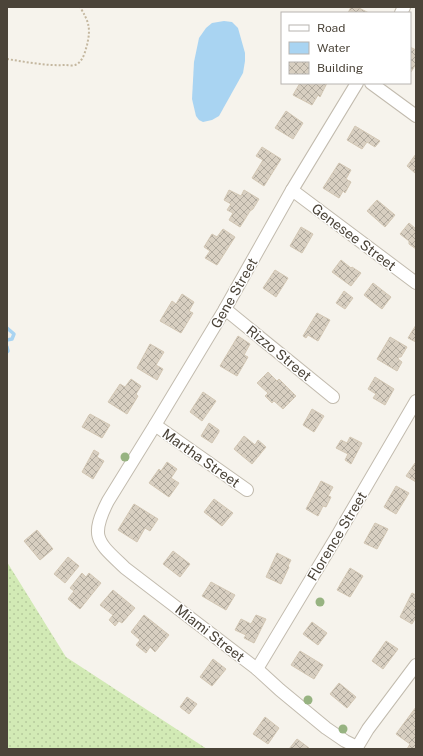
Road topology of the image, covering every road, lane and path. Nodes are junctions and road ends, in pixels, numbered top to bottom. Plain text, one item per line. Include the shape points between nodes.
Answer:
1 (80, 7) edge
2 (7, 59) edge
3 (356, 84) edge
4 (372, 84) edge
5 (416, 116) edge
6 (292, 190) junction
7 (416, 284) edge
8 (225, 309) junction
9 (333, 397) dead end
10 (416, 402) edge
11 (155, 425) junction
12 (247, 490) dead end
13 (108, 501) joint
14 (416, 665) edge
15 (257, 669) junction
16 (356, 748) edge

1 - 2 path via 90,33 85,54 75,65 42,65
3 - 6 street, Gene Street
4 - 5 street
6 - 7 street, Genesee Street
6 - 8 street, Gene Street
8 - 9 street, Rizzo Street
8 - 11 street, Gene Street
10 - 15 street, Florence Street
11 - 12 street, Martha Street
11 - 13 street, Gene Street
13 - 15 street, Miami Street via 97,528 99,540 106,550 125,568
14 - 16 street
15 - 16 street, Miami Street via 326,728

